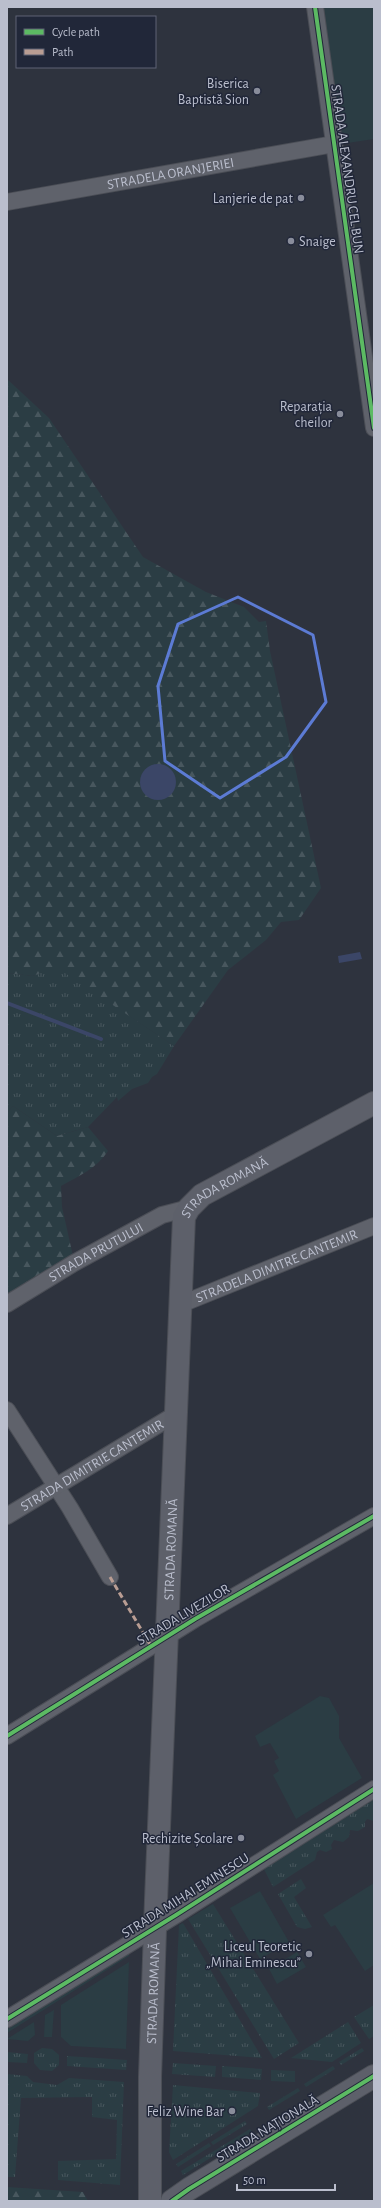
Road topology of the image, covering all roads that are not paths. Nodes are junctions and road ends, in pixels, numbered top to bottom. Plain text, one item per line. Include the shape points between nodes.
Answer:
1 (315, 7) edge
2 (334, 144) junction
3 (7, 202) edge
4 (374, 428) edge
5 (374, 1103) edge
6 (189, 1208) junction
7 (374, 1226) edge
8 (7, 1304) edge
9 (179, 1305) junction
10 (7, 1410) edge
11 (176, 1414) junction
12 (56, 1486) junction
13 (7, 1516) edge
14 (374, 1516) edge
15 (110, 1577) dead end
16 (167, 1637) junction
17 (7, 1736) edge
18 (374, 1789) edge
19 (156, 1927) junction
20 (7, 2019) edge
21 (374, 2076) edge
22 (150, 2201) edge
23 (172, 2201) edge

1 - 2 street, STRADA ALEXANDRU CEL BUN
2 - 3 street, STRADELA ORANJERIEI
2 - 4 street, STRADA ALEXANDRU CEL BUN
5 - 6 main road, STRADA ROMANĂ via 202,1195
6 - 8 street, STRADA PRUTULUI via 162,1215 74,1263
6 - 9 main road, STRADA ROMANĂ via 184,1217 182,1231
7 - 9 street, STRADELA DIMITRE CANTEMIR
9 - 11 main road, STRADA ROMANĂ
10 - 12 street
11 - 12 street, STRADA DIMITRIE CANTEMIR
11 - 16 main road, STRADA ROMANĂ
12 - 13 street, STRADA DIMITRIE CANTEMIR
12 - 15 street
14 - 16 street, STRADA LIVEZILOR via 308,1552
16 - 17 street, STRADA LIVEZILOR
16 - 19 main road, STRADA ROMANĂ
18 - 19 street, STRADA MIHAI EMINESCU
19 - 20 street, STRADA MIHAI EMINESCU
19 - 22 main road, STRADA ROMANĂ via 150,2077
21 - 23 main road, STRADA NAȚIONALĂ

